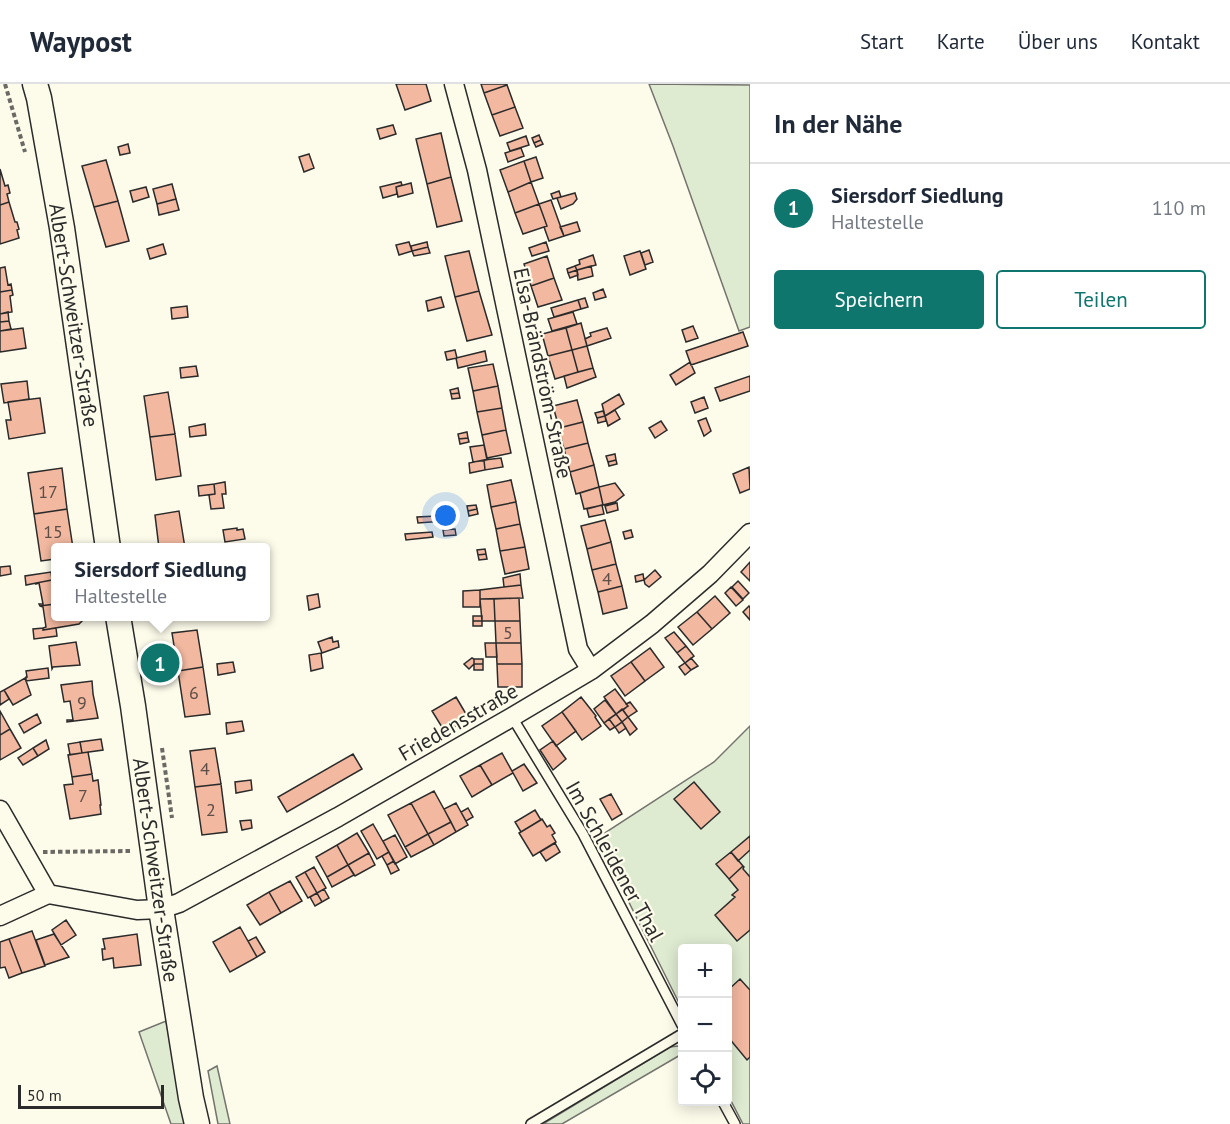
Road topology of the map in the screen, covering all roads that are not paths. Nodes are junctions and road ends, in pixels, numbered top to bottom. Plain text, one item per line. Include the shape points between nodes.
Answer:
1 (34, 84) edge
2 (454, 84) edge
3 (750, 533) edge
4 (107, 543) edge
5 (119, 621) edge
6 (591, 670) junction
7 (512, 717) junction
8 (0, 810) edge
9 (48, 894) junction
10 (161, 909) junction
11 (0, 916) edge
12 (678, 1017) edge
13 (678, 1036) edge
14 (726, 1106) edge
15 (197, 1124) edge
16 (531, 1124) edge
17 (735, 1124) edge

1 - 4 main road, Albert-Schweitzer-Straße via 62,228
2 - 6 street, Elsa-Brändström-Straße via 479,181 578,649
3 - 6 street, Friedensstraße via 652,624
5 - 10 main road, Albert-Schweitzer-Straße
6 - 7 street, Friedensstraße
7 - 10 street, Friedensstraße via 338,817
7 - 12 lane, Im Schleidener Thal via 583,834
8 - 9 street
9 - 10 street via 137,910
9 - 11 street
10 - 15 main road, Albert-Schweitzer-Straße
13 - 16 lane
14 - 17 lane

